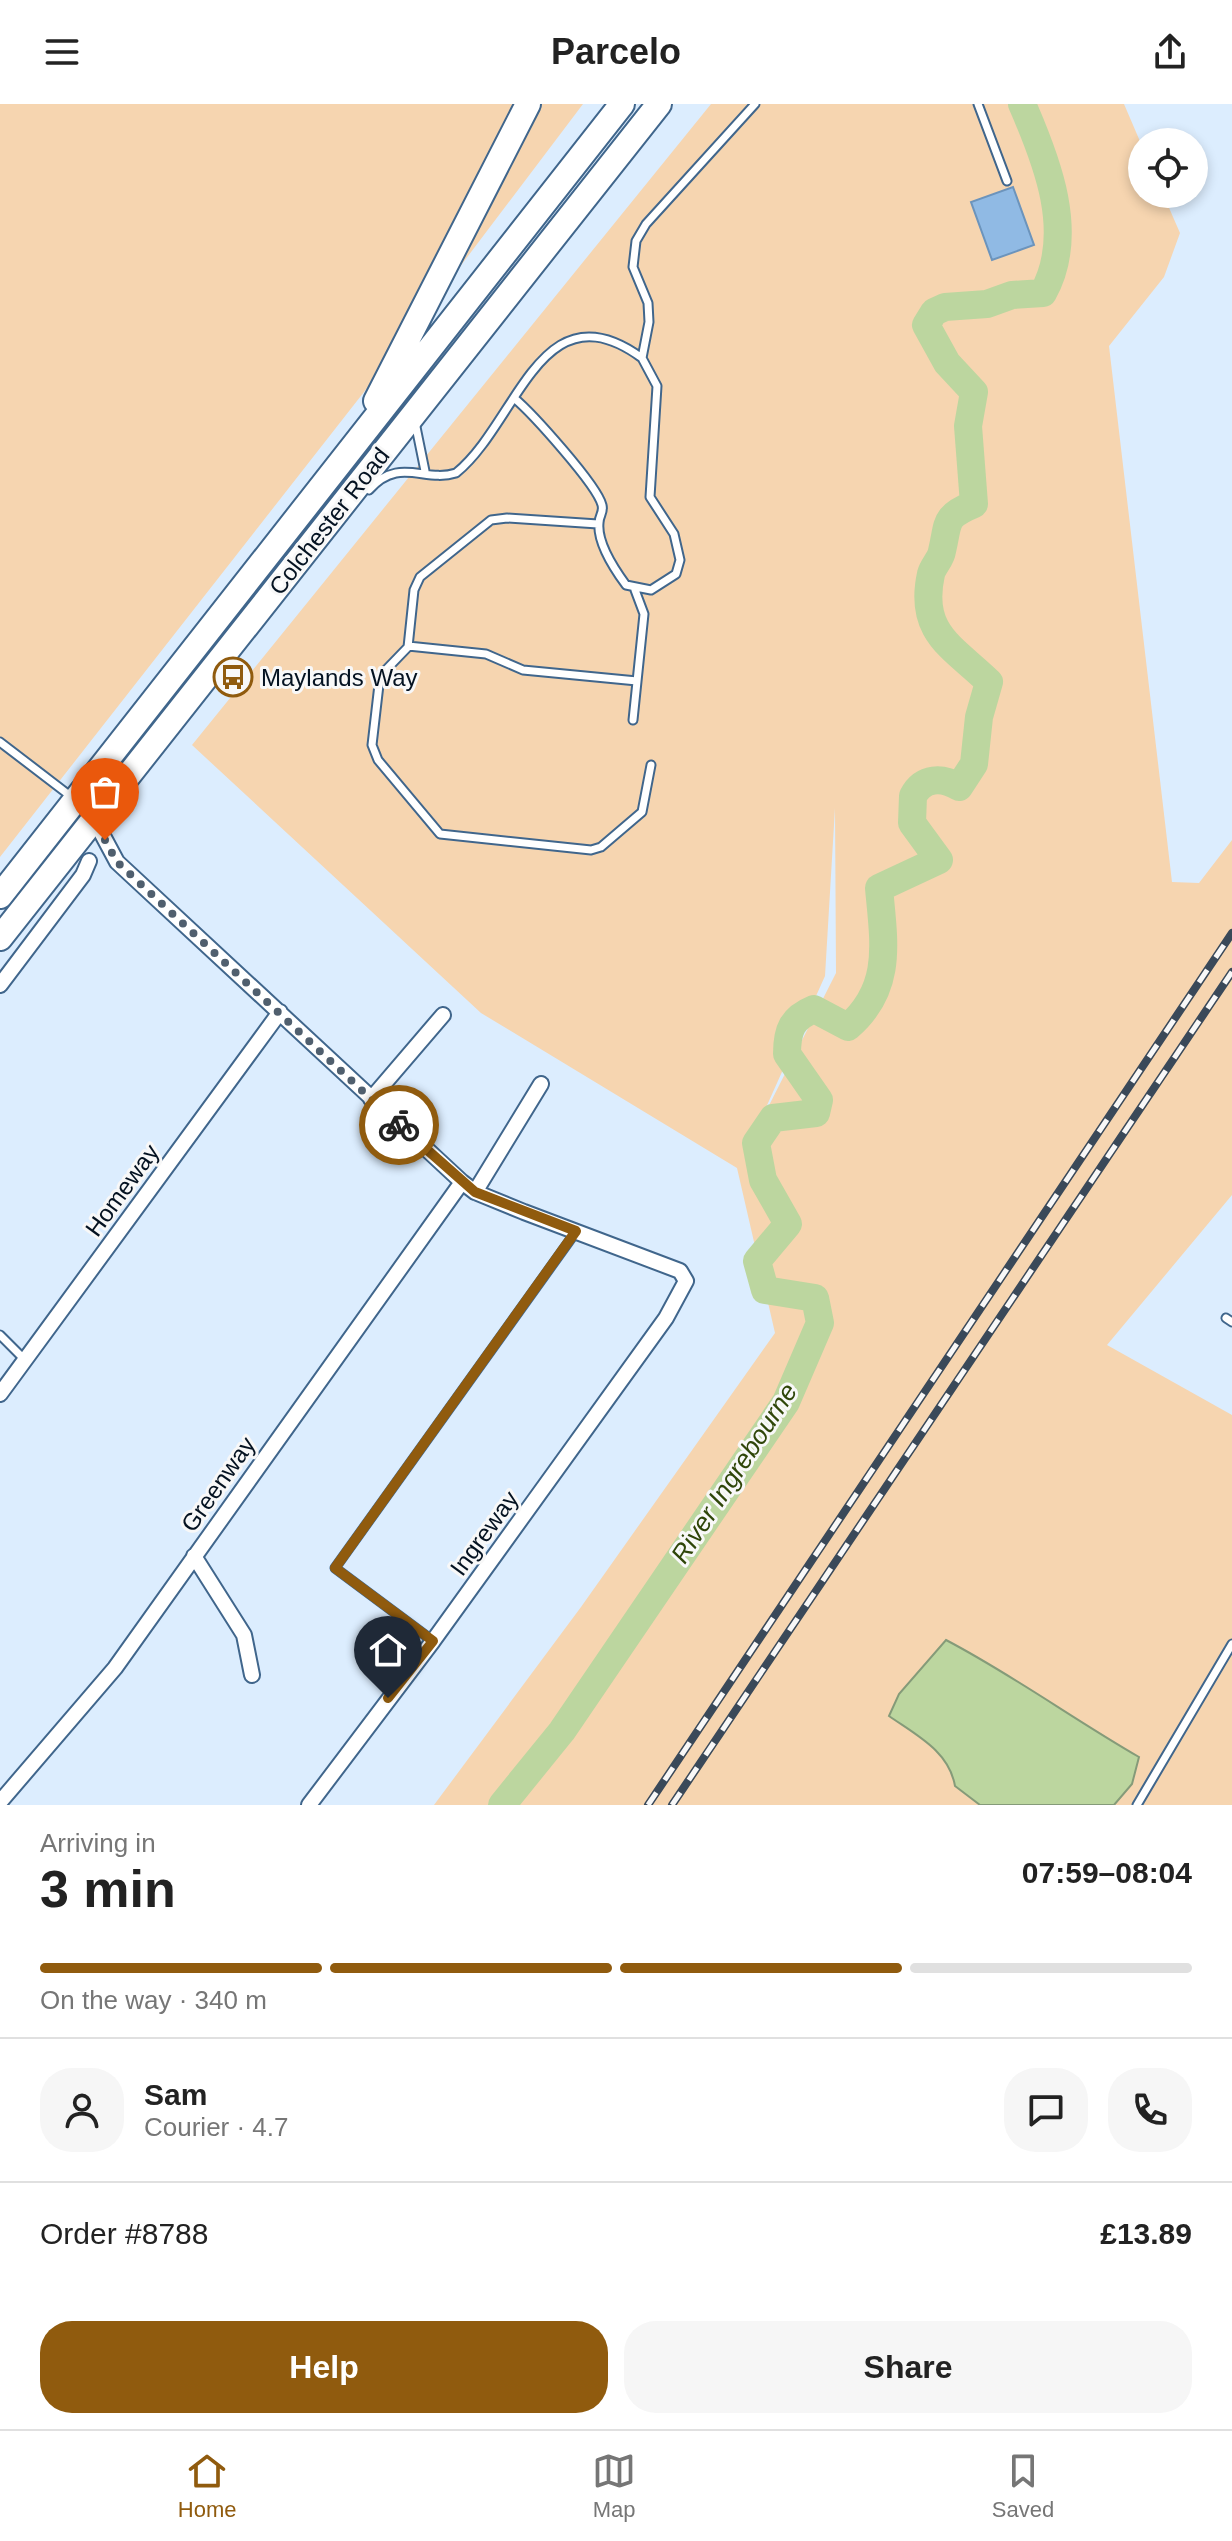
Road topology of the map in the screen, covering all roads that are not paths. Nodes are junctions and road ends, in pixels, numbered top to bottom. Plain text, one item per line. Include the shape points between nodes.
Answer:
1 (528, 104) edge
2 (622, 104) edge
3 (659, 104) edge
4 (755, 104) edge
5 (978, 104) edge
6 (1007, 181) dead end
7 (642, 358) junction
8 (514, 398) junction
9 (415, 412) junction
10 (360, 436) junction
11 (425, 471) junction
12 (362, 497) dead end
13 (344, 521) dead end
14 (598, 524) junction
15 (293, 569) junction
16 (635, 590) junction
17 (408, 646) junction
18 (637, 681) junction
19 (633, 720) dead end
20 (0, 742) edge
21 (651, 765) dead end
22 (75, 799) junction
23 (101, 818) junction
24 (91, 860) junction
25 (117, 862) junction
26 (48, 876) junction
27 (0, 896) edge
28 (0, 938) edge
29 (0, 985) edge
30 (280, 1012) junction
31 (443, 1015) dead end
32 (541, 1084) dead end
33 (371, 1099) junction
34 (462, 1182) junction
35 (475, 1192) junction
36 (576, 1231) junction
37 (0, 1335) edge
38 (25, 1360) junction
39 (0, 1394) edge
40 (194, 1556) junction
41 (433, 1641) junction
42 (1232, 1644) edge
43 (252, 1675) dead end
44 (0, 1804) edge
45 (309, 1805) edge
46 (1137, 1805) edge

1 - 10 highway
2 - 10 highway, Colchester Road
3 - 9 highway, Colchester Road
4 - 7 lane via 636,241 633,267 648,303 649,322
5 - 6 lane
7 - 8 lane via 606,337 572,337 554,348
7 - 16 lane via 657,386 650,497 674,534 680,560 668,582
8 - 11 lane via 463,467 445,476
8 - 14 lane via 598,494 603,512
9 - 11 lane
9 - 15 highway, Colchester Road
10 - 22 highway, Colchester Road
11 - 12 lane via 388,474
13 - 15 lane
14 - 16 lane via 610,560
14 - 17 lane via 498,518 484,524 416,583
15 - 23 highway, Colchester Road
16 - 18 lane via 644,614
17 - 18 lane via 486,654 523,670
17 - 21 lane via 380,676 372,745 378,760 440,834 596,849 642,812
18 - 19 lane
20 - 22 lane
22 - 27 highway, Colchester Road
23 - 24 street, Colchester Road
23 - 25 street
23 - 26 highway, Colchester Road
24 - 25 street
24 - 26 street
24 - 29 street, Colchester Road
25 - 30 street
26 - 28 highway, Colchester Road
30 - 33 street
30 - 38 street, Homeway
31 - 33 street
32 - 35 street
33 - 34 street
34 - 35 street
34 - 40 street, Greenway
35 - 36 street
36 - 41 lane via 335,1568
36 - 41 street, Ingreway via 680,1271 686,1281 666,1318
37 - 38 lane
38 - 39 street, Homeway
40 - 43 street via 244,1635
40 - 44 street, Greenway via 115,1668
41 - 45 street, Ingreway
42 - 46 lane

